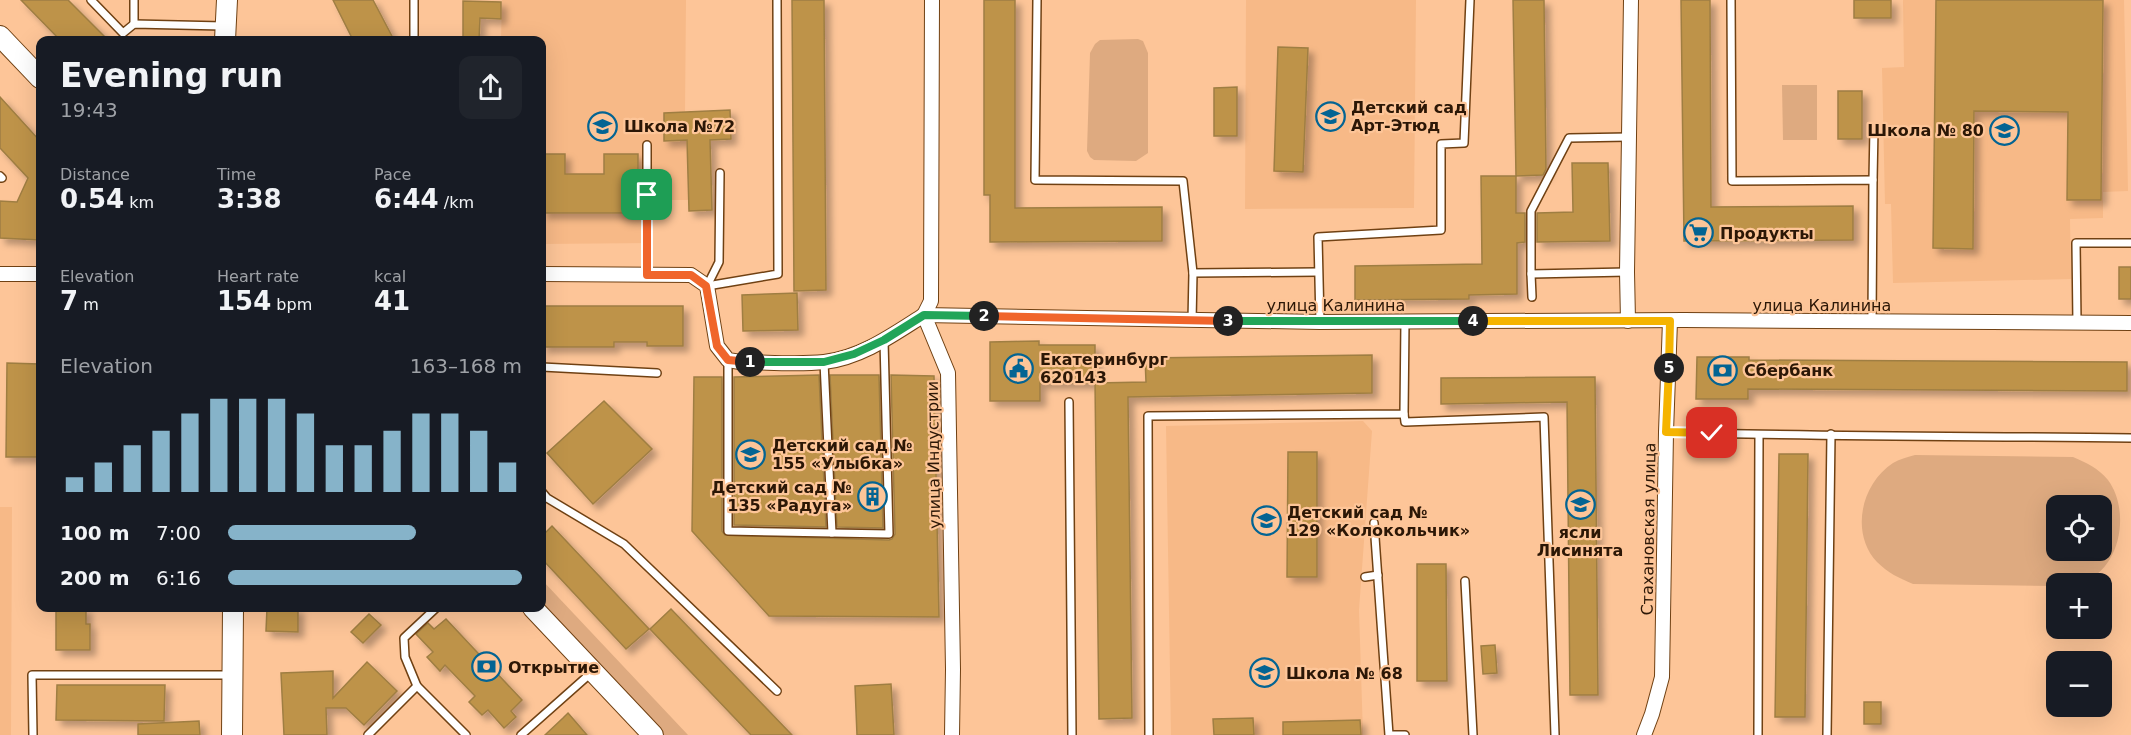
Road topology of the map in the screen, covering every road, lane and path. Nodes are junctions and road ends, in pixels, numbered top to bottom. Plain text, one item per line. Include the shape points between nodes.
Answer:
1 (91, 0) edge
2 (134, 0) edge
3 (226, 0) edge
4 (414, 0) edge
5 (777, 0) edge
6 (932, 0) edge
7 (1037, 0) edge
8 (1470, 0) edge
9 (1631, 0) edge
10 (1731, 0) edge
11 (134, 24) junction
12 (226, 33) edge
13 (0, 36) edge
14 (414, 36) edge
15 (36, 74) edge
16 (1874, 128) dead end
17 (1629, 137) junction
18 (647, 145) dead end
19 (720, 173) dead end
20 (1873, 180) junction
21 (2131, 243) edge
22 (1318, 272) junction
23 (1627, 272) junction
24 (1193, 273) junction
25 (0, 274) edge
26 (36, 274) edge
27 (546, 274) edge
28 (1531, 274) junction
29 (647, 275) junction
30 (706, 286) junction
31 (1532, 297) dead end
32 (924, 315) junction
33 (1192, 321) junction
34 (1405, 321) junction
35 (1628, 321) junction
36 (1670, 321) junction
37 (1872, 321) junction
38 (1320, 322) junction
39 (2077, 323) junction
40 (2131, 323) edge
41 (884, 340) junction
42 (728, 360) junction
43 (824, 362) junction
44 (546, 367) edge
45 (657, 373) dead end
46 (1069, 402) dead end
47 (1404, 414) junction
48 (1666, 432) junction
49 (1831, 434) junction
50 (1759, 435) junction
51 (2131, 438) edge
52 (546, 502) edge
53 (1374, 522) dead end
54 (832, 533) junction
55 (1378, 575) junction
56 (1365, 577) dead end
57 (1465, 581) dead end
58 (233, 612) edge
59 (432, 612) edge
60 (537, 612) edge
61 (593, 671) junction
62 (232, 675) junction
63 (417, 686) junction
64 (777, 691) dead end
65 (370, 734) edge
66 (33, 735) edge
67 (232, 735) edge
68 (466, 735) edge
69 (521, 735) edge
70 (653, 735) edge
71 (952, 735) edge
72 (1072, 735) edge
73 (1149, 735) edge
74 (1405, 735) edge
75 (1473, 735) edge
76 (1555, 735) edge
77 (1644, 735) edge
78 (1758, 735) edge
79 (1827, 735) edge

1 - 11 lane via 123,33
2 - 11 lane
3 - 12 street
4 - 14 lane
5 - 30 lane via 778,274
6 - 32 street via 931,301
7 - 24 lane via 1035,180 1184,181
8 - 22 lane via 1464,143 1441,144 1441,230 1318,237
9 - 17 street
10 - 20 lane via 1732,181
11 - 12 lane
13 - 15 street
16 - 20 lane
17 - 23 street
17 - 28 lane via 1569,138 1531,212
18 - 29 lane
19 - 30 lane via 719,262
20 - 37 lane
21 - 39 lane via 2076,243
22 - 24 lane
22 - 38 lane
23 - 28 lane
23 - 35 street
24 - 33 lane
25 - 26 street
27 - 29 street
28 - 31 lane
29 - 30 street via 691,275
30 - 42 street via 717,346
32 - 33 street, улица Калинина
32 - 41 street
32 - 71 street, улица Индустрии via 948,373
33 - 38 street, улица Калинина
34 - 35 street, улица Калинина
34 - 38 street, улица Калинина
34 - 47 lane
35 - 36 street, улица Калинина
36 - 37 street, улица Калинина
36 - 48 street, Стахановская улица
37 - 39 street, улица Калинина
39 - 40 street, улица Калинина
41 - 43 street
41 - 54 lane via 889,534
42 - 43 street
42 - 54 lane via 728,531
43 - 54 lane
44 - 45 lane
46 - 72 lane
47 - 73 lane via 1148,416
47 - 76 lane via 1405,422 1545,417
48 - 50 lane
48 - 77 street, Стахановская улица via 1662,677
49 - 50 lane
49 - 51 lane
49 - 79 lane
50 - 78 lane
52 - 64 lane via 624,544
53 - 55 lane
55 - 56 lane
55 - 74 lane via 1389,735
57 - 75 lane
58 - 62 street
59 - 63 lane via 404,639 405,657
60 - 61 street
61 - 69 lane
61 - 70 street
62 - 66 lane via 32,675
62 - 67 street
63 - 65 lane
63 - 68 lane

